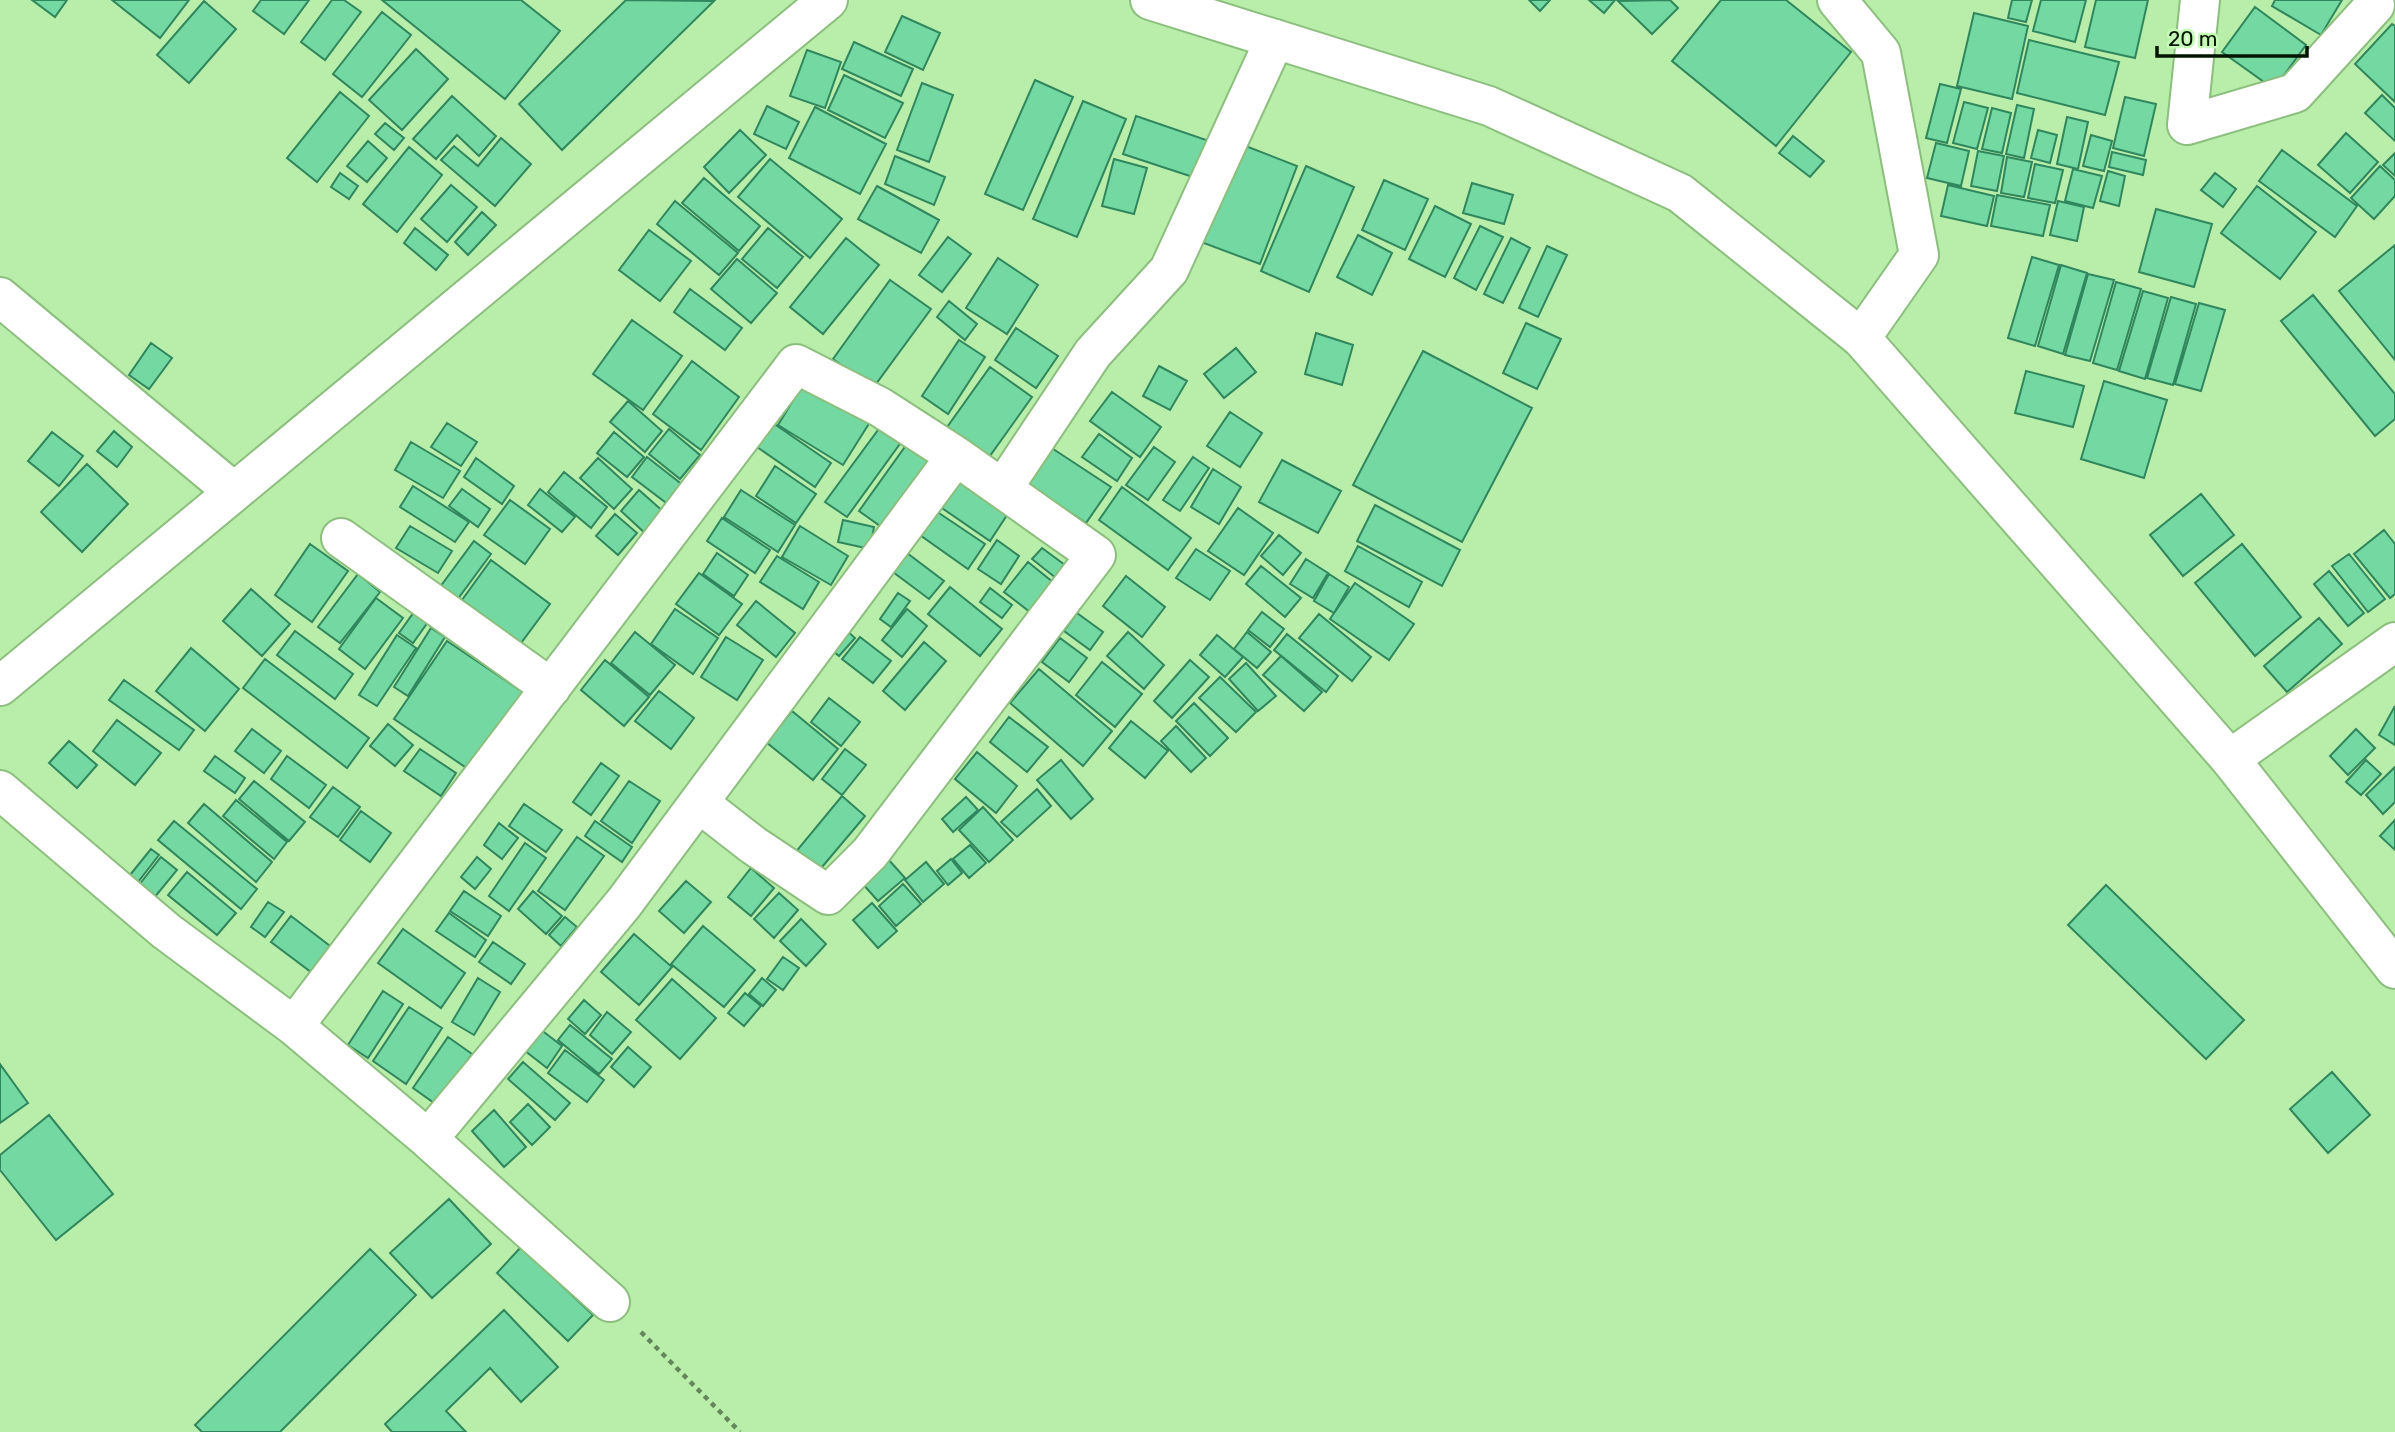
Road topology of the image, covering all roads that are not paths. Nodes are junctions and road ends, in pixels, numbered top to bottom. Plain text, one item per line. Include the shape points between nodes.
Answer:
1 (828, 0) edge
2 (1150, 0) edge
3 (1837, 0) edge
4 (2200, 0) edge
5 (2375, 5) dead end
6 (1275, 39) junction
7 (0, 297) edge
8 (1861, 338) junction
9 (956, 456) junction
10 (1003, 488) junction
11 (234, 492) junction
12 (341, 538) dead end
13 (2395, 642) edge
14 (0, 686) edge
15 (551, 688) junction
16 (2230, 759) junction
17 (0, 790) edge
18 (699, 803) junction
19 (2395, 969) edge
20 (294, 1026) junction
21 (428, 1139) junction
22 (610, 1302) road end

1 - 11 street
2 - 6 street
3 - 8 street via 1881,53 1919,255
4 - 5 street via 2187,125 2295,93
6 - 8 street via 1489,106 1681,193
6 - 10 street via 1169,270 1093,353
7 - 11 street
8 - 16 street
9 - 10 street
9 - 15 street via 880,407 796,364
9 - 18 street
10 - 18 street via 1096,555 870,853 828,895
11 - 14 street
12 - 15 street
13 - 16 street
15 - 20 street
16 - 19 street
17 - 20 street via 166,931
18 - 21 street via 624,903
20 - 21 street
21 - 22 street

